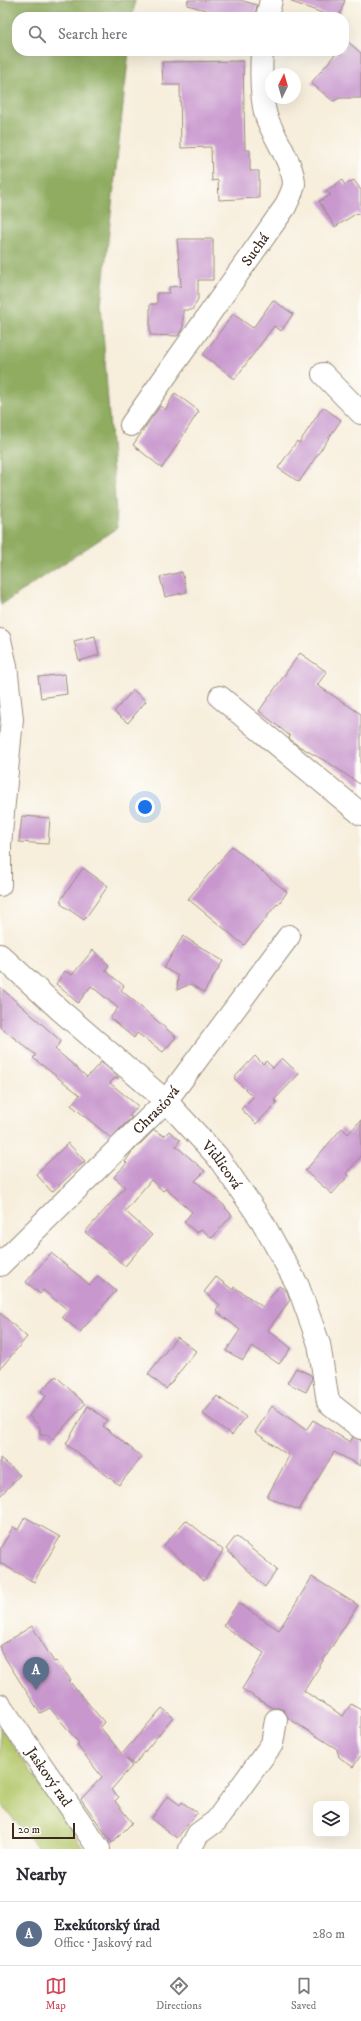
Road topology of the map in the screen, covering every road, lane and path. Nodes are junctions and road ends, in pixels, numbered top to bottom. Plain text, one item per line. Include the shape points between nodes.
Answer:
1 (271, 0) edge
2 (268, 12) edge
3 (262, 56) edge
4 (324, 374) dead end
5 (361, 412) edge
6 (131, 425) dead end
7 (0, 640) edge
8 (220, 697) dead end
9 (361, 814) edge
10 (0, 885) edge
11 (289, 936) dead end
12 (0, 955) edge
13 (166, 1101) junction
14 (0, 1265) edge
15 (361, 1428) edge
16 (0, 1705) edge
17 (276, 1720) dead end
18 (99, 1849) edge
19 (190, 1849) edge

1 - 2 street
3 - 6 street, Suchá via 266,115 292,172 294,185 285,207
4 - 5 street
7 - 10 street via 6,666 12,719 0,844
8 - 9 street
11 - 13 street, Chrasťová
12 - 13 street, Vidlicová
13 - 14 street, Chrasťová
13 - 15 street, Vidlicová via 217,1156 262,1221 298,1286 319,1344 328,1402
16 - 18 street, Jaskový rad
17 - 19 street via 272,1744 216,1821 198,1834

